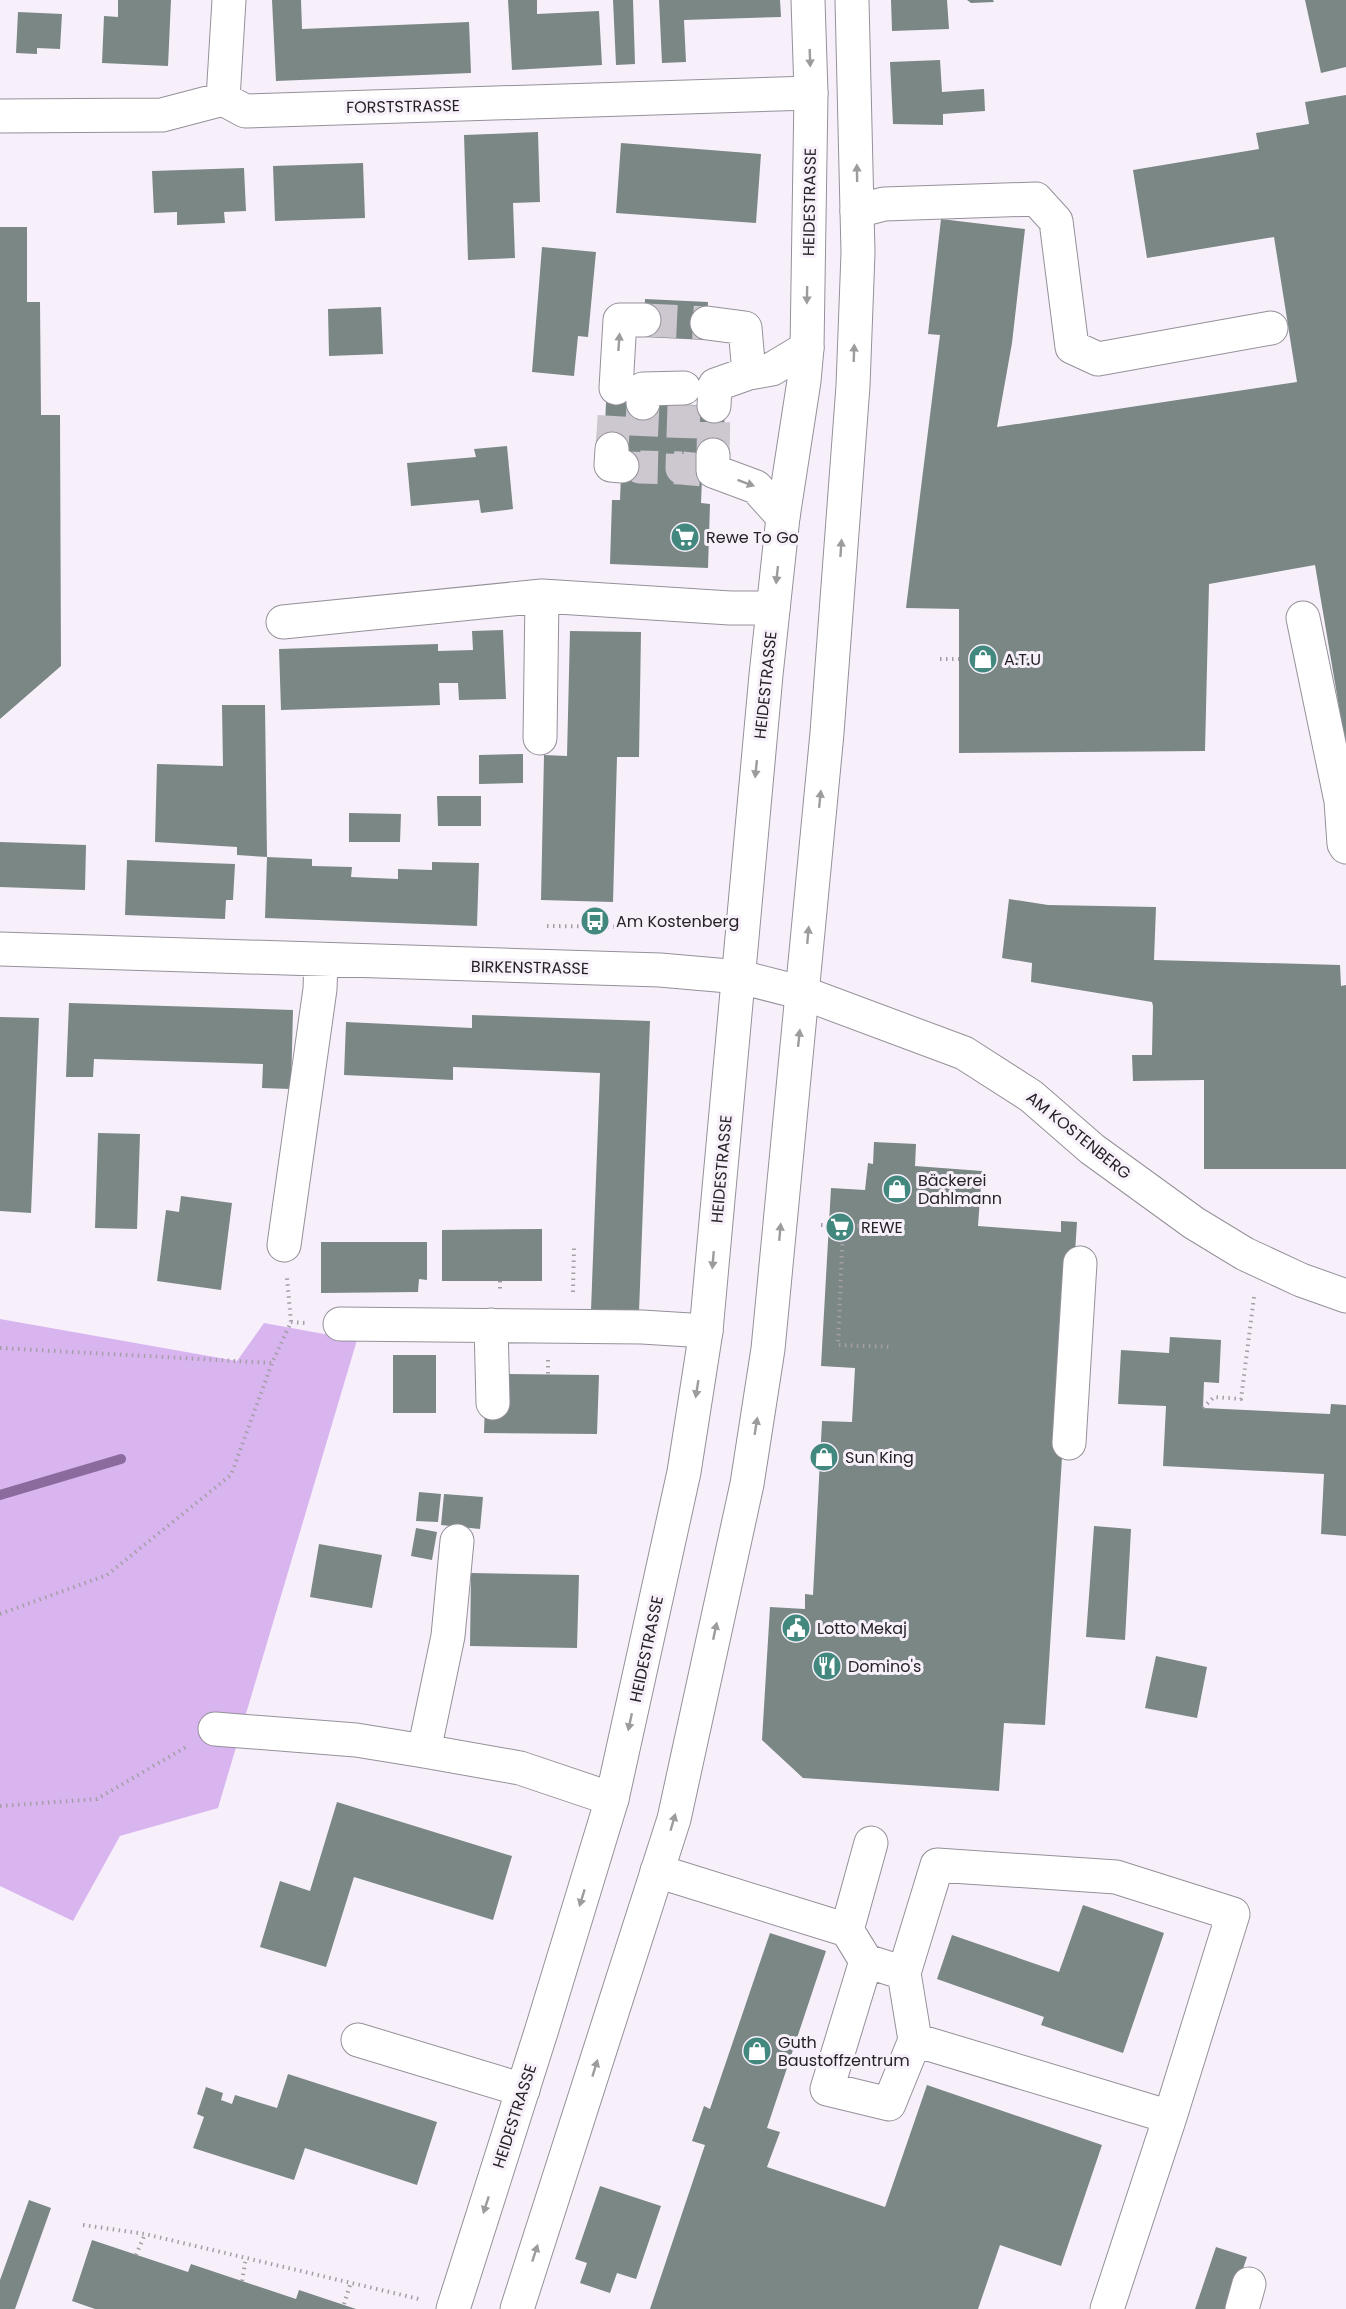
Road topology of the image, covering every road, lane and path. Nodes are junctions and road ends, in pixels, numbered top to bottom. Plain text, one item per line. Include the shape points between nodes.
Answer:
1 (229, 0) edge
2 (808, 0) edge
3 (852, 0) edge
4 (811, 93) junction
5 (223, 99) junction
6 (0, 116) edge
7 (858, 211) junction
8 (644, 320) tunnel mouth
9 (707, 323) tunnel mouth
10 (1271, 328) dead end
11 (807, 348) junction
12 (749, 373) junction
13 (709, 465) tunnel mouth
14 (783, 517) junction
15 (542, 596) junction
16 (773, 608) junction
17 (1303, 618) dead end
18 (283, 622) dead end
19 (940, 659) dead end
20 (959, 659) dead end
21 (540, 738) dead end
22 (1344, 801) edge
23 (1346, 847) edge
24 (548, 926) dead end
25 (646, 927) dead end
26 (0, 950) edge
27 (321, 961) junction
28 (740, 977) junction
29 (803, 993) junction
30 (821, 1225) dead end
31 (843, 1226) junction
32 (863, 1226) dead end
33 (284, 1245) joint
34 (574, 1247) dead end
35 (1080, 1263) dead end
36 (1346, 1296) edge
37 (1254, 1297) dead end
38 (340, 1324) dead end
39 (572, 1326) junction
40 (476, 1329) junction
41 (706, 1331) junction
42 (893, 1347) dead end
43 (0, 1348) edge
44 (272, 1363) junction
45 (493, 1403) dead end
46 (1203, 1408) dead end
47 (1068, 1443) dead end
48 (457, 1541) dead end
49 (0, 1614) edge
50 (215, 1729) joint
51 (424, 1751) junction
52 (612, 1799) junction
53 (0, 1806) edge
54 (871, 1844) dead end
55 (657, 1871) junction
56 (847, 1930) junction
57 (866, 1961) junction
58 (904, 1973) junction
59 (358, 2040) dead end
60 (915, 2040) junction
61 (523, 2090) junction
62 (1170, 2117) junction
63 (83, 2225) dead end
64 (145, 2234) junction
65 (136, 2255) dead end
66 (246, 2258) junction
67 (242, 2281) dead end
68 (351, 2282) junction
69 (422, 2300) dead end
70 (344, 2304) dead end
71 (453, 2309) edge
72 (517, 2309) edge
73 (1107, 2309) edge

1 - 5 main road
2 -> 4 main road, HEIDESTRASSE
7 -> 3 main road
4 - 5 main road, FORSTSTRASSE via 245,111
4 -> 11 main road, HEIDESTRASSE
5 - 6 main road via 162,115
7 - 10 main road via 884,204 1036,199 1056,221 1072,347 1098,359
29 -> 7 main road via 853,386
12 -> 8 main road via 700,396 629,396 620,320
9 - 12 main road via 745,328
11 - 12 main road via 772,369
11 - 14 main road, HEIDESTRASSE
13 -> 14 main road via 756,487
14 -> 16 main road, HEIDESTRASSE
15 - 16 main road
15 - 18 main road
15 - 21 main road
16 -> 28 main road, HEIDESTRASSE via 746,876
17 - 22 main road
19 - 20 path
22 - 23 main road
24 - 25 path
26 - 27 main road, BIRKENSTRASSE
27 - 28 main road, BIRKENSTRASSE via 660,970
27 - 33 main road
28 - 29 main road, BIRKENSTRASSE
28 -> 41 main road, HEIDESTRASSE
29 - 36 main road, AM KOSTENBERG via 964,1053 1031,1096 1092,1149 1194,1223 1245,1254
55 -> 29 main road via 674,1819 747,1484 768,1349
30 - 31 path
31 - 32 path
31 - 42 path via 838,1345
33 - 44 path via 291,1323
34 - 39 path
35 - 47 main road
37 - 46 path via 1240,1399 1214,1397
38 - 40 main road
39 - 40 main road
39 - 41 main road
40 - 45 main road
41 -> 52 main road, HEIDESTRASSE via 684,1472
43 - 44 path
44 - 49 path via 231,1475 108,1575
48 - 51 main road via 448,1636
50 - 51 main road via 356,1740
50 - 53 path via 98,1799
51 - 52 main road via 520,1768
52 -> 61 main road, HEIDESTRASSE
54 - 56 main road
55 - 56 main road
72 -> 55 main road
56 - 57 main road
57 - 58 main road
57 - 60 main road via 827,2089 889,2104
58 - 60 main road
58 - 62 main road via 937,1865 1116,1877 1233,1914
59 - 61 main road
60 - 62 main road
61 -> 71 main road, HEIDESTRASSE
62 - 73 main road
63 - 64 path
64 - 65 path
64 - 66 path
66 - 67 path
66 - 68 path
68 - 69 path
68 - 70 path

